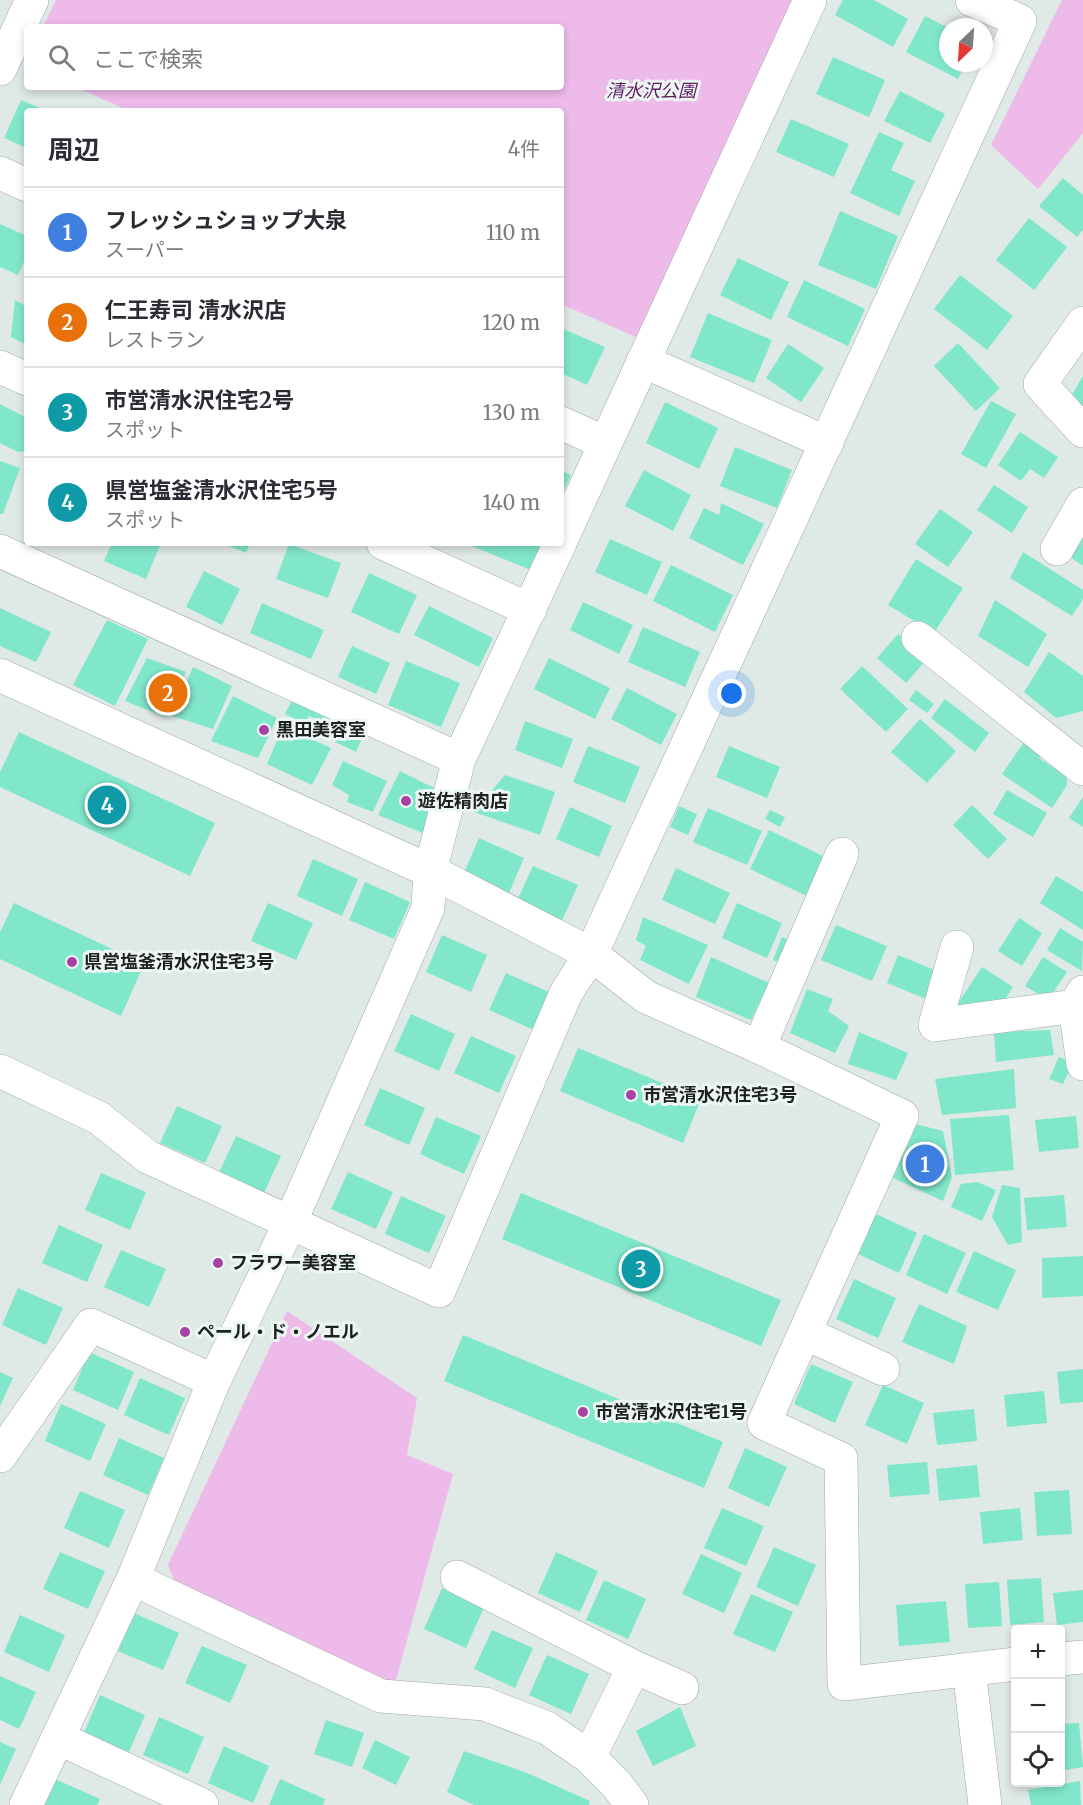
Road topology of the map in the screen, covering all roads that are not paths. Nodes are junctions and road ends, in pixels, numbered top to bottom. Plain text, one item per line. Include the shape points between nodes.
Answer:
1 (32, 0) edge
2 (810, 0) edge
3 (972, 0) edge
4 (0, 69) edge
5 (0, 173) edge
6 (24, 184) edge
7 (1083, 323) edge
8 (643, 361) junction
9 (0, 367) edge
10 (24, 378) edge
11 (564, 424) edge
12 (1083, 431) edge
13 (605, 443) junction
14 (827, 443) junction
15 (1083, 504) edge
16 (564, 533) edge
17 (390, 546) edge
18 (558, 546) edge
19 (1057, 549) dead end
20 (0, 551) edge
21 (530, 610) junction
22 (918, 638) dead end
23 (0, 675) edge
24 (459, 759) junction
25 (1083, 769) edge
26 (842, 854) dead end
27 (430, 871) junction
28 (957, 947) dead end
29 (591, 954) junction
30 (1079, 999) edge
31 (759, 1047) junction
32 (1083, 1064) edge
33 (0, 1071) edge
34 (290, 1223) junction
35 (805, 1333) junction
36 (883, 1369) dead end
37 (214, 1381) junction
38 (0, 1456) edge
39 (457, 1577) dead end
40 (133, 1579) junction
41 (1083, 1657) edge
42 (1065, 1659) edge
43 (1011, 1665) edge
44 (634, 1667) junction
45 (969, 1669) junction
46 (682, 1688) dead end
47 (58, 1738) junction
48 (589, 1757) junction
49 (618, 1798) edge
50 (26, 1805) edge
51 (202, 1805) edge
52 (985, 1805) edge

1 - 4 street
2 - 8 street
3 - 14 street via 1020,21
5 - 6 street
7 - 12 street via 1040,384
8 - 13 street
8 - 14 street
9 - 10 street
11 - 13 street
13 - 16 street
14 - 29 street
15 - 19 street
17 - 21 street
18 - 21 street
20 - 24 street
21 - 24 street
22 - 25 street
23 - 27 street
24 - 27 street
26 - 31 street
27 - 29 street
27 - 34 street via 428,908
28 - 30 street via 935,1025
29 - 31 street via 646,997
29 - 34 street via 566,993 439,1291
30 - 32 street
31 - 35 street via 902,1116
33 - 34 street via 99,1118 148,1157
34 - 37 street
35 - 36 street
35 - 45 street via 764,1423 841,1459 844,1684
37 - 38 street via 91,1325
37 - 40 street
39 - 44 street
40 - 47 street
40 - 48 street via 381,1696 485,1704 547,1728
41 - 42 street
43 - 45 street
44 - 46 street
44 - 48 street
45 - 52 street
47 - 50 street
47 - 51 street
48 - 49 street

